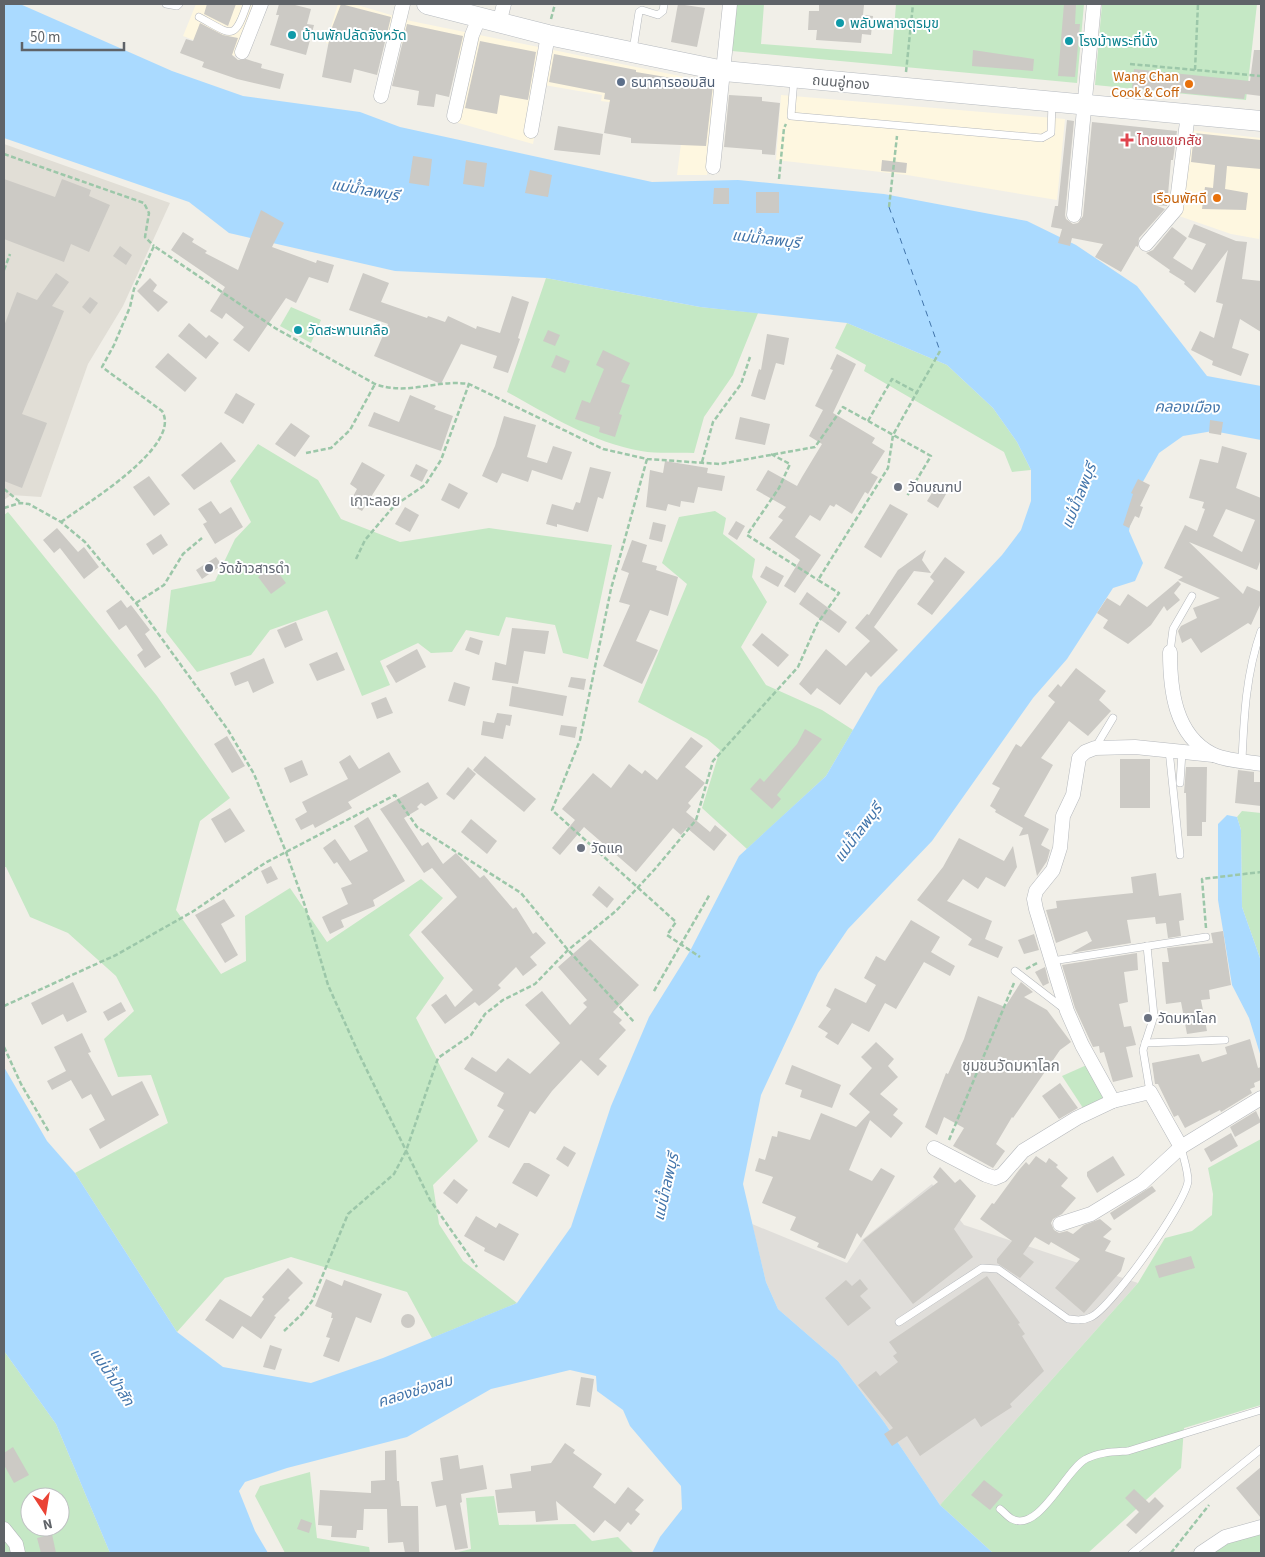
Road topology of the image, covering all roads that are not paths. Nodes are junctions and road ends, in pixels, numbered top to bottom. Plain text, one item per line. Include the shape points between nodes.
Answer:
1 (166, 4) edge
2 (179, 4) edge
3 (247, 4) edge
4 (261, 4) edge
5 (403, 4) edge
6 (427, 4) edge
7 (504, 4) edge
8 (664, 4) edge
9 (730, 4) edge
10 (1094, 4) edge
11 (480, 14) junction
12 (199, 17) dead end
13 (500, 24) junction
14 (548, 35) junction
15 (242, 52) dead end
16 (633, 53) junction
17 (724, 71) junction
18 (794, 78) junction
19 (380, 96) dead end
20 (1052, 100) junction
21 (1086, 104) junction
22 (1188, 114) junction
23 (454, 116) dead end
24 (1261, 121) edge
25 (531, 131) dead end
26 (713, 167) dead end
27 (1074, 215) dead end
28 (1146, 244) dead end
29 (1192, 596) dead end
30 (1261, 631) edge
31 (1170, 652) joint
32 (1113, 718) dead end
33 (1095, 748) junction
34 (1175, 751) junction
35 (1213, 755) junction
36 (1242, 760) junction
37 (1261, 764) edge
38 (1180, 783) dead end
39 (1180, 855) dead end
40 (1206, 937) road end
41 (1147, 946) junction
42 (1052, 958) junction
43 (1017, 972) road end
44 (1067, 1011) junction
45 (1225, 1040) dead end
46 (1145, 1043) junction
47 (1150, 1092) junction
48 (1261, 1098) edge
49 (1112, 1101) junction
50 (1181, 1147) junction
51 (939, 1150) road end
52 (1060, 1224) dead end
53 (899, 1322) dead end
54 (1261, 1410) edge
55 (1261, 1449) edge
56 (1000, 1509) dead end
57 (1261, 1527) edge
58 (4, 1529) edge
59 (18, 1553) edge
60 (1132, 1553) edge
61 (1201, 1553) edge

1 - 2 lane
3 - 12 lane via 239,27 234,31 227,32
4 - 15 street
5 - 19 street
6 - 11 main road, ถนนอู่ทอง
7 - 13 street
8 - 16 lane via 658,15 640,12
9 - 17 street
10 - 21 street
11 - 13 main road, ถนนอู่ทอง
11 - 23 street via 472,35
13 - 14 main road, ถนนอู่ทอง
14 - 16 main road, ถนนอู่ทอง
14 - 25 street
16 - 17 main road, ถนนอู่ทอง
17 - 18 main road, ถนนอู่ทอง
17 - 26 street
18 - 20 main road, ถนนอู่ทอง
18 - 20 lane via 791,116 1042,138 1051,133
20 - 21 main road, ถนนอู่ทอง
21 - 22 main road, ถนนอู่ทอง
21 - 27 street
22 - 24 main road, ถนนอู่ทอง
22 - 28 street via 1176,209
29 - 31 lane via 1173,628
30 - 36 lane via 1249,670
31 - 35 street via 1172,692 1184,726 1195,743
32 - 33 lane
33 - 34 street
33 - 42 street via 1079,758 1053,870 1036,891 1036,909
34 - 35 street
34 - 38 lane
34 - 39 lane
35 - 36 street
36 - 37 street
40 - 41 lane
41 - 42 lane
41 - 46 lane via 1154,1016
42 - 44 street
43 - 44 lane
44 - 49 street
45 - 46 lane
46 - 47 lane via 1143,1050
47 - 49 street
47 - 50 street
48 - 50 street
49 - 51 street via 1023,1151 1002,1175 995,1178
50 - 52 street via 1142,1183 1091,1214
50 - 53 lane via 1188,1181 1179,1200 1128,1280 1092,1317 1068,1319 998,1269 990,1267 982,1268
54 - 56 lane via 1128,1451 1085,1459 1032,1517 1012,1520
55 - 60 lane
57 - 61 street via 1225,1537
58 - 59 street via 16,1544

